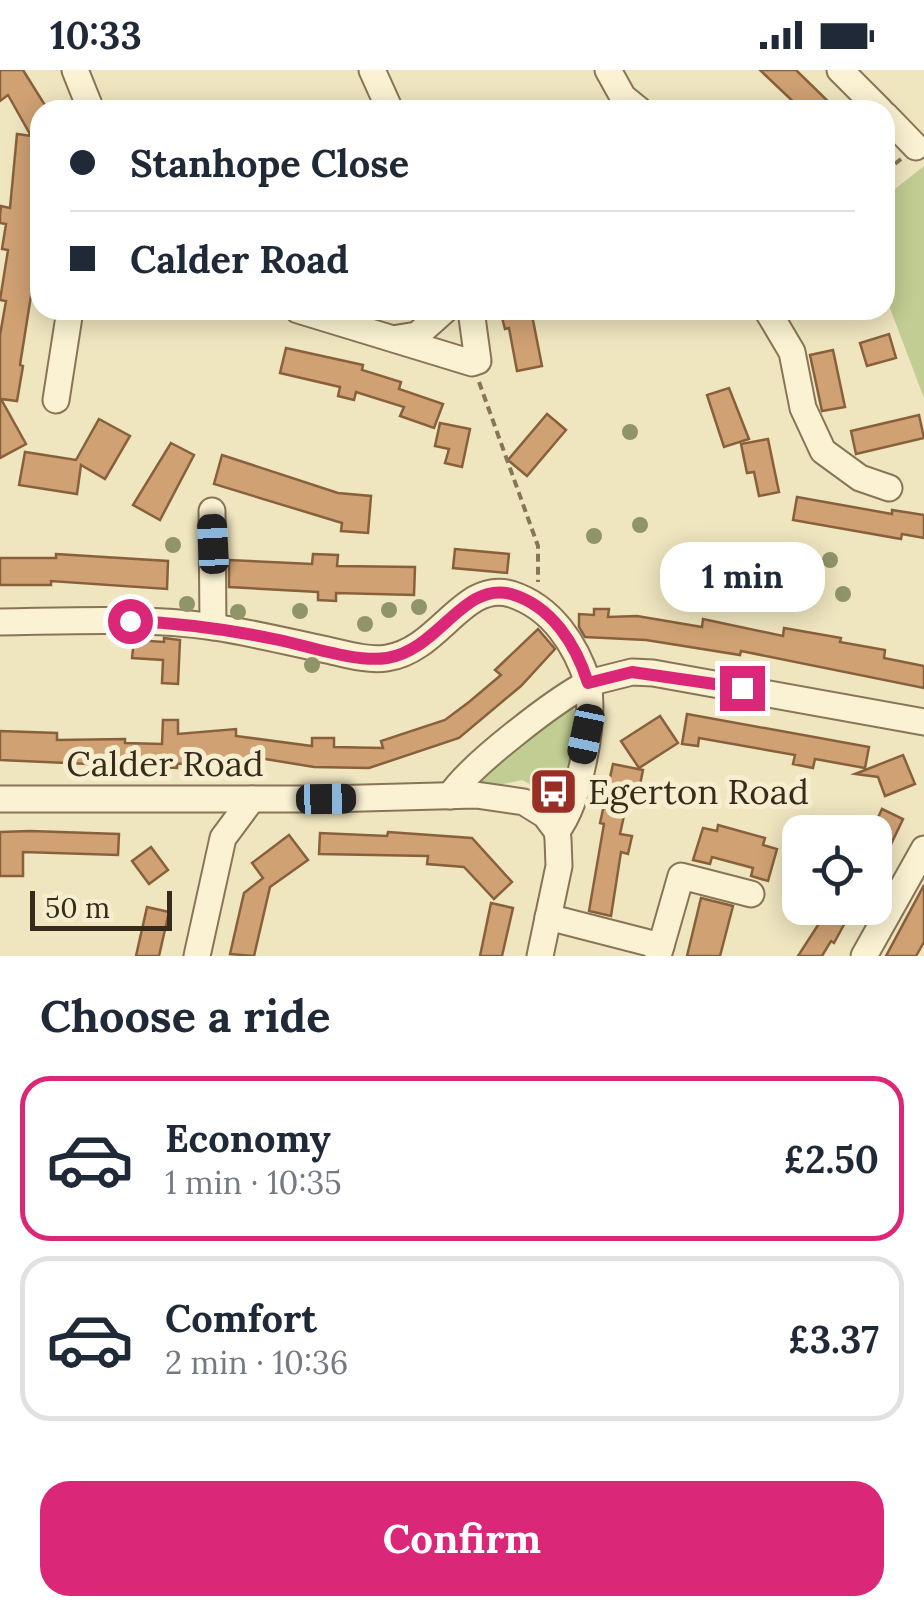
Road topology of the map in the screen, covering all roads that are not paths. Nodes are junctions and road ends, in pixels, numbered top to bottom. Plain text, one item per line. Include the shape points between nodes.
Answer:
1 (75, 70) edge
2 (372, 70) edge
3 (608, 70) edge
4 (840, 70) edge
5 (87, 100) edge
6 (386, 100) edge
7 (627, 100) edge
8 (870, 100) edge
9 (895, 125) edge
10 (916, 146) dead end
11 (68, 320) edge
12 (334, 320) edge
13 (434, 320) edge
14 (473, 320) edge
15 (772, 320) edge
16 (398, 338) junction
17 (56, 400) dead end
18 (889, 488) dead end
19 (212, 511) dead end
20 (0, 622) edge
21 (213, 627) junction
22 (588, 683) junction
23 (924, 722) edge
24 (450, 796) junction
25 (0, 798) edge
26 (252, 799) junction
27 (196, 800) junction
28 (557, 831) junction
29 (223, 838) junction
30 (924, 849) edge
31 (751, 894) dead end
32 (548, 918) junction
33 (660, 951) edge
34 (196, 956) edge
35 (540, 956) edge
36 (864, 956) edge

1 - 5 street
2 - 6 street
3 - 7 street
4 - 8 street
9 - 10 street
11 - 17 street
12 - 16 street
13 - 16 street via 418,335
14 - 16 street via 478,361 472,363
15 - 18 street via 792,352 802,408 823,451 860,478
19 - 21 street
20 - 21 street
21 - 22 street via 388,658 423,645 467,602 510,594 568,638
22 - 23 street via 653,673
22 - 24 street via 546,710
22 - 28 street via 586,734 568,814
24 - 26 street, Calder Road
24 - 28 street, Calder Road via 524,802
25 - 27 street, Calder Road
26 - 27 street, Calder Road
26 - 29 street
27 - 29 street
28 - 32 street via 559,866
29 - 34 street
30 - 36 street
31 - 33 street via 681,876
32 - 33 street
32 - 35 street

